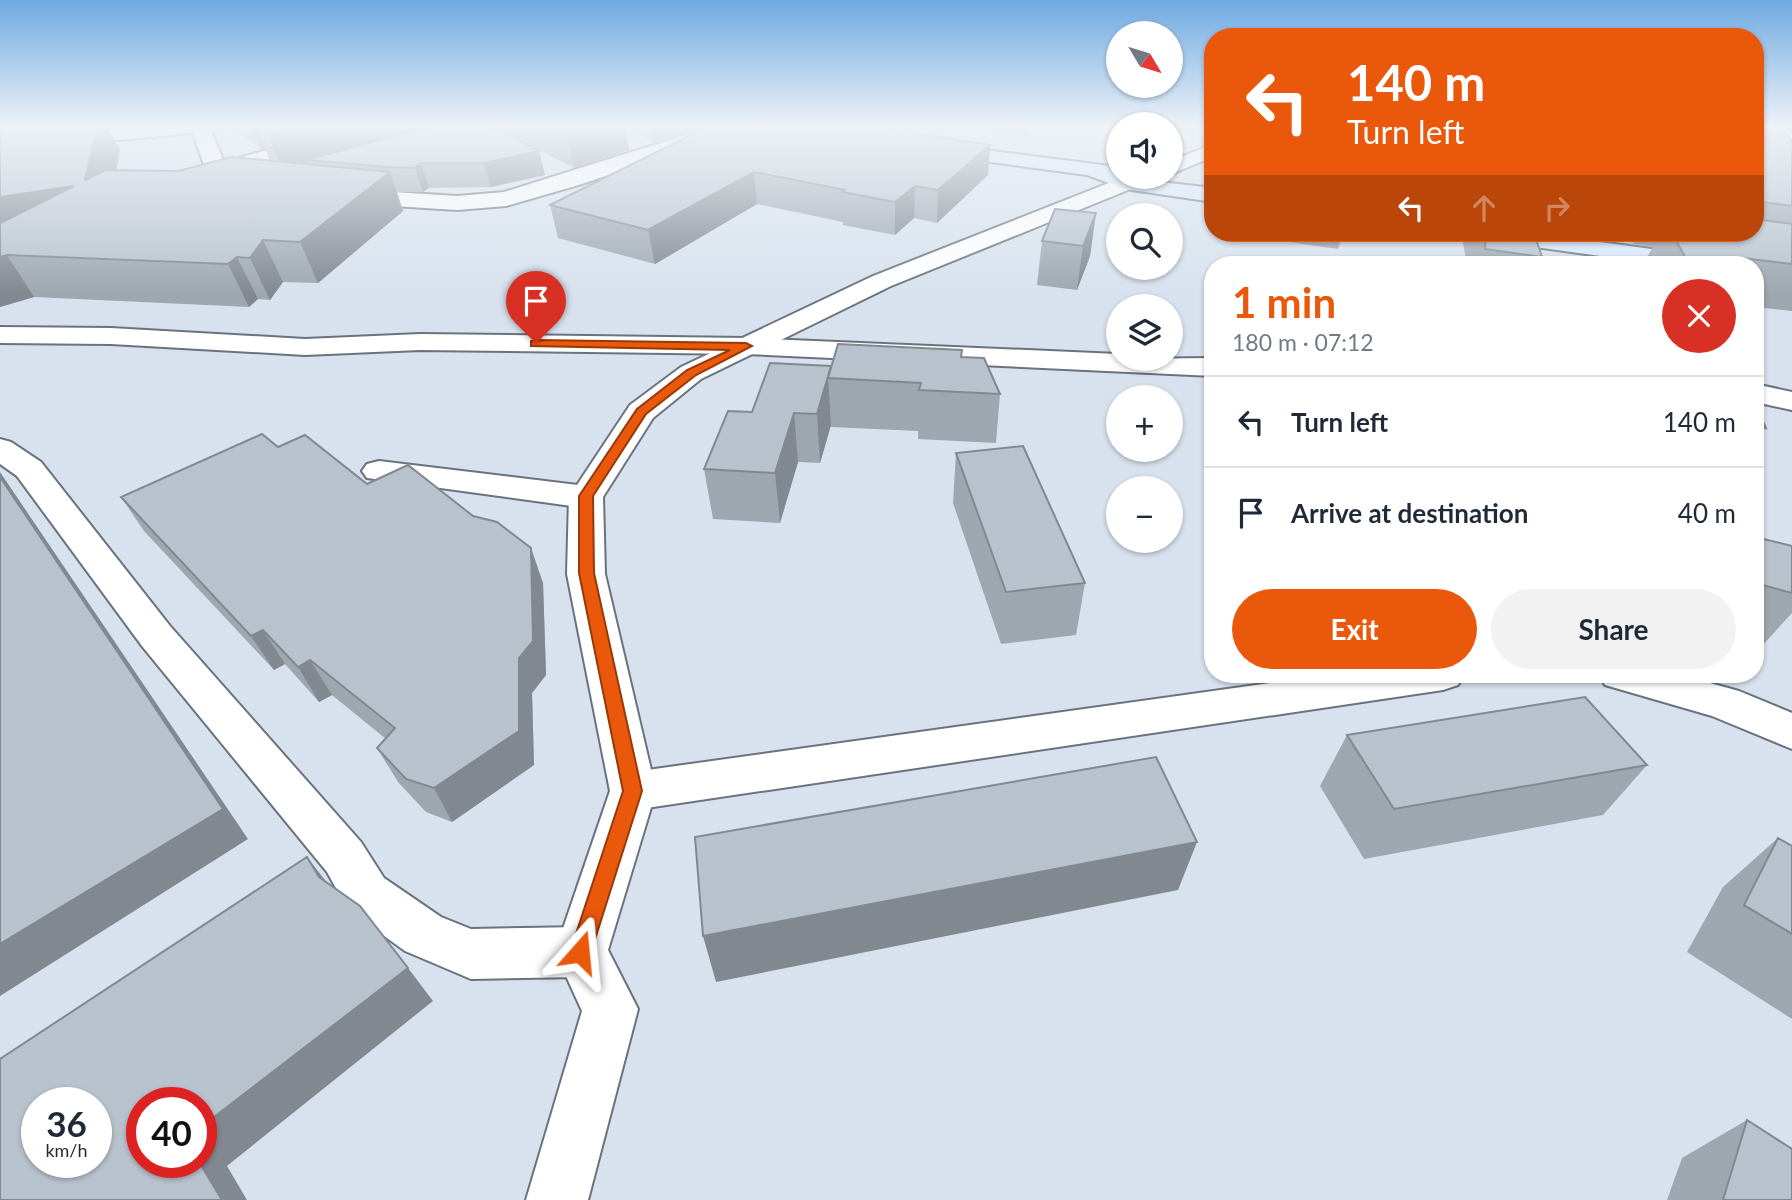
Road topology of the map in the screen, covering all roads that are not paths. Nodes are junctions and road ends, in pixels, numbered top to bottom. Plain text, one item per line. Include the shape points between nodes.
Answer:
1 (229, 182) edge
2 (565, 182) edge
3 (1106, 183) edge
4 (270, 188) edge
5 (1183, 189) edge
6 (1204, 193) edge
7 (330, 195) edge
8 (1568, 242) edge
9 (1635, 242) edge
10 (1697, 256) edge
11 (1706, 256) edge
12 (0, 335) edge
13 (746, 346) junction
14 (1204, 367) edge
15 (1764, 395) edge
16 (1792, 401) edge
17 (0, 449) edge
18 (379, 471) dead end
19 (586, 496) junction
20 (1381, 683) edge
21 (1652, 683) edge
22 (1792, 732) edge
23 (633, 791) junction
24 (580, 952) junction
25 (557, 1200) edge

1 - 4 street
2 - 7 street via 506,199 457,203
3 - 13 street
5 - 6 main road
8 - 10 main road
9 - 11 main road
12 - 13 street via 305,347 419,342
13 - 14 street
13 - 19 street via 691,373 641,412
15 - 16 street
17 - 24 street via 29,469 327,868 423,934 471,954
18 - 19 street
19 - 23 street via 586,573
20 - 23 street
21 - 22 street via 1724,703
23 - 24 street
24 - 25 street via 610,1009

